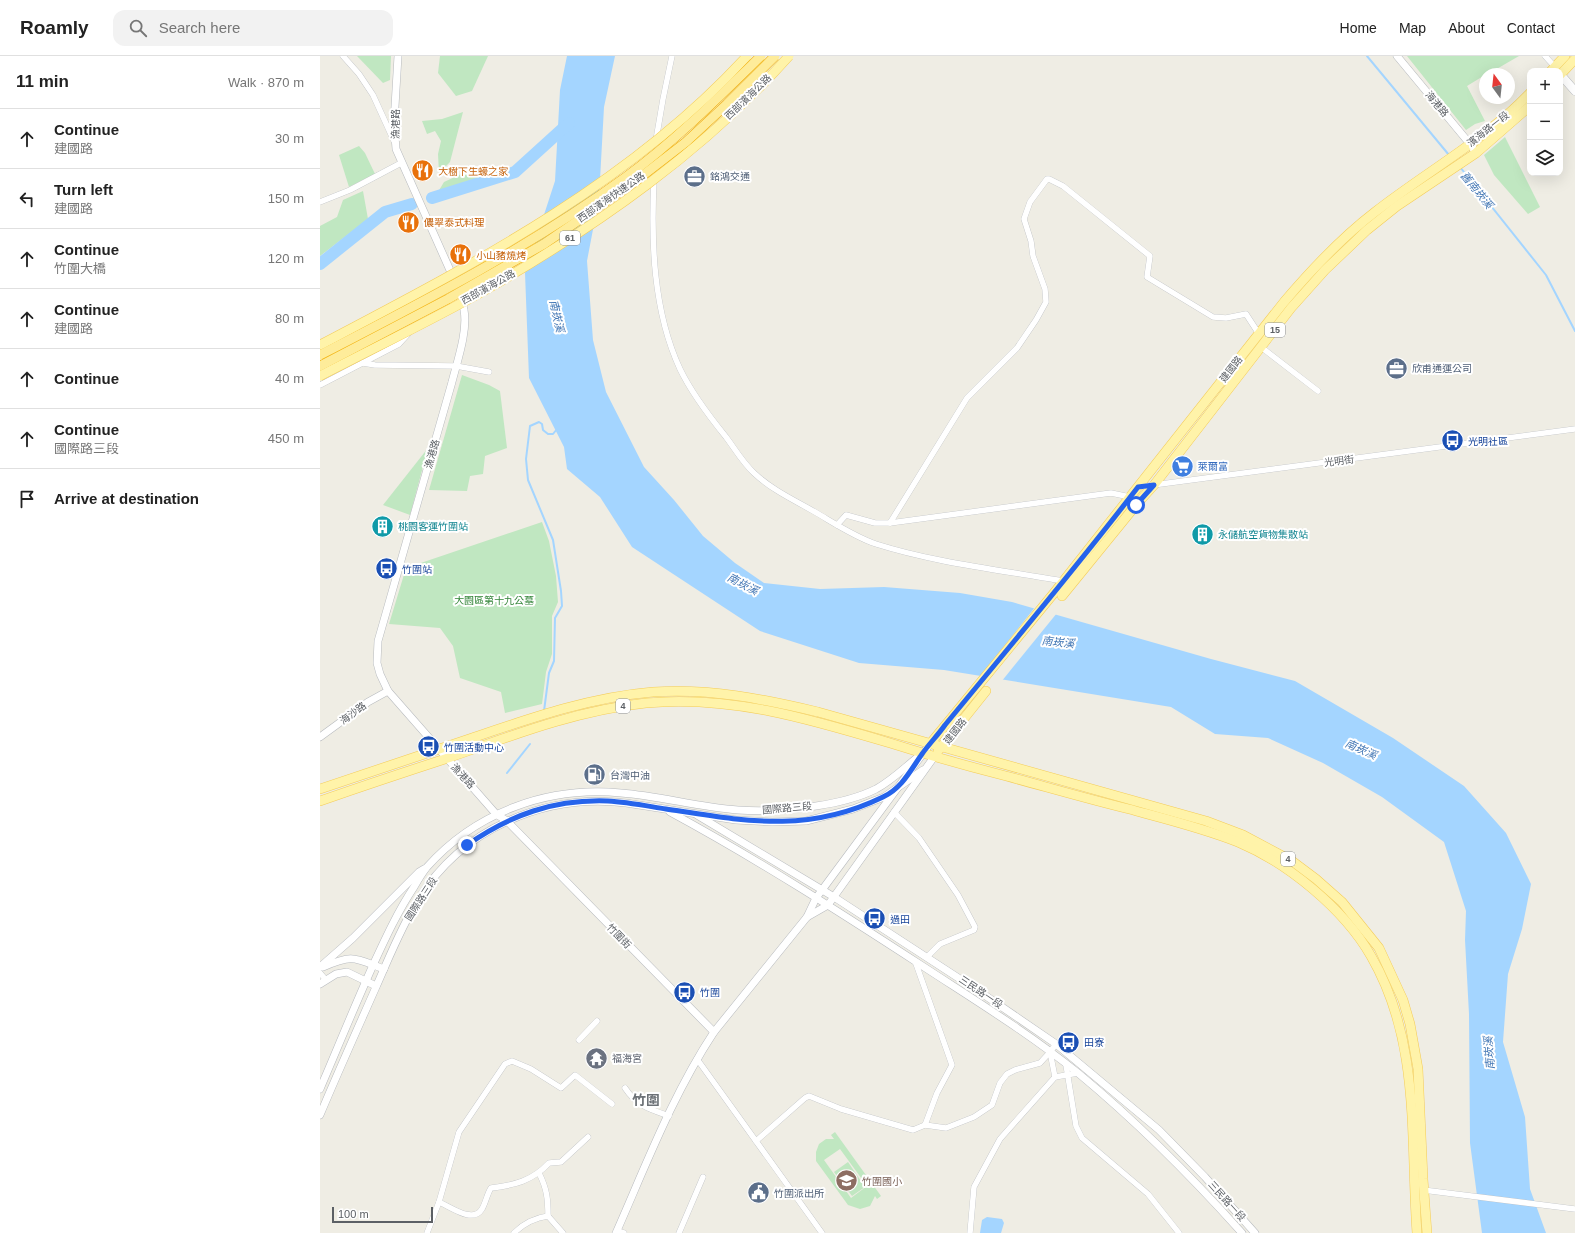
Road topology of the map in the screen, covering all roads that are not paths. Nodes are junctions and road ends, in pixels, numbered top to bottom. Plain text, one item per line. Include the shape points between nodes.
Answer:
1 (343, 56) edge
2 (398, 56) edge
3 (672, 56) edge
4 (747, 56) edge
5 (761, 56) edge
6 (775, 56) edge
7 (789, 56) edge
8 (1397, 56) edge
9 (1545, 56) edge
10 (1566, 56) edge
11 (1575, 60) edge
12 (1554, 68) edge
13 (1559, 68) edge
14 (1563, 68) edge
15 (1563, 78) edge
16 (1575, 91) edge
17 (1527, 96) edge
18 (1527, 109) edge
19 (394, 141) junction
20 (1467, 146) junction
21 (1473, 155) junction
22 (401, 162) junction
23 (320, 202) edge
24 (454, 281) junction
25 (460, 298) junction
26 (1259, 334) junction
27 (320, 340) edge
28 (320, 345) edge
29 (1261, 347) junction
30 (320, 355) edge
31 (363, 363) junction
32 (320, 366) edge
33 (456, 366) junction
34 (489, 372) dead end
35 (320, 376) edge
36 (320, 385) edge
37 (1318, 391) dead end
38 (1575, 430) edge
39 (1154, 485) junction
40 (1138, 487) junction
41 (1130, 497) junction
42 (890, 523) junction
43 (837, 525) junction
44 (1063, 581) junction
45 (1058, 594) junction
46 (986, 691) dead end
47 (388, 692) junction
48 (320, 736) edge
49 (930, 744) junction
50 (942, 747) junction
51 (438, 749) junction
52 (923, 753) junction
53 (934, 757) junction
54 (447, 758) junction
55 (923, 770) junction
56 (899, 787) junction
57 (320, 789) edge
58 (669, 799) junction
59 (320, 801) edge
60 (664, 809) junction
61 (894, 812) junction
62 (694, 813) junction
63 (501, 817) junction
64 (426, 868) junction
65 (822, 890) junction
66 (834, 897) junction
67 (816, 898) junction
68 (828, 906) junction
69 (807, 918) junction
70 (927, 957) junction
71 (915, 961) junction
72 (373, 965) junction
73 (320, 967) edge
74 (384, 969) junction
75 (320, 973) edge
76 (323, 982) edge
77 (366, 982) junction
78 (376, 986) junction
79 (597, 1022) dead end
80 (714, 1032) junction
81 (579, 1040) dead end
82 (1056, 1044) junction
83 (1050, 1052) junction
84 (697, 1060) junction
85 (1066, 1065) junction
86 (1078, 1073) junction
87 (1068, 1075) junction
88 (1055, 1077) junction
89 (625, 1088) dead end
90 (320, 1090) edge
91 (612, 1104) dead end
92 (320, 1115) edge
93 (669, 1116) junction
94 (925, 1126) junction
95 (588, 1138) dead end
96 (756, 1142) junction
97 (539, 1173) junction
98 (703, 1176) dead end
99 (1423, 1190) junction
100 (439, 1202) junction
101 (1575, 1209) edge
102 (548, 1216) junction
103 (619, 1232) edge
104 (428, 1233) edge
105 (514, 1233) edge
106 (562, 1233) edge
107 (679, 1233) edge
108 (822, 1233) edge
109 (970, 1233) edge
110 (1179, 1233) edge
111 (1242, 1233) edge
112 (1255, 1233) edge
113 (1418, 1233) edge
114 (1427, 1233) edge

1 - 19 street via 373,94
2 - 19 street, 漁港路
3 - 43 street via 662,99 655,148 653,207 660,305 668,335 680,368 694,394 753,472 774,488
4 - 28 main road, bridge via 650,145 587,192 473,263
5 - 30 highway, 西部濱海快速公路 / 61, bridge via 675,137 627,176 568,217 509,253
6 - 32 highway, 西部濱海快速公路 / 61, bridge via 686,142 633,183 544,244 448,299
7 - 35 main road, 西部濱海公路 / 61, bridge via 700,142 586,228 487,288
8 - 20 street, 海港路
9 - 12 street
10 - 13 main road
11 - 14 main road
15 - 16 main road
17 - 20 main road, 濱海路一段 / 15
18 - 21 main road, 濱海路一段 / 15
19 - 22 street, 漁港路
20 - 21 street, 海港路
20 - 26 main road, 建國路 / 15 via 1375,212 1337,245 1300,283
21 - 29 main road, 建國路 / 15 via 1397,206 1367,230 1307,290
22 - 23 street via 350,190
22 - 24 street, 漁港路
24 - 25 street, 漁港路
24 - 27 street via 415,302 369,316
25 - 31 street via 425,318 399,344
25 - 33 street, 漁港路 via 464,311 464,330
26 - 40 main road, 建國路 / 15
26 - 42 street via 1246,314 1226,318 1213,317 1147,278 1150,256 1063,186 1047,179 1030,202 1024,219 1046,302 1017,348 967,398
29 - 37 street
29 - 39 main road, 建國路 / 15
31 - 33 street
31 - 36 street
33 - 34 street
33 - 47 street, 漁港路 via 378,641 377,663
38 - 39 street, 光明街
39 - 40 street, 光明街
39 - 45 main road, 建國路 / 15
40 - 41 main road, 建國路 / 15
41 - 42 street via 1111,493
41 - 44 main road, 建國路 / 15
42 - 43 street via 875,523 846,515
43 - 44 street via 875,543 921,556
44 - 45 main road, 建國路 / 15
45 - 49 main road, 建國路 / 15
46 - 50 main road, 建國路
47 - 48 street, 海沙路 via 368,702
47 - 51 street, 漁港路
49 - 50 main road, 4
49 - 51 main road, 4 via 767,700 728,694 654,692 607,698 550,713
49 - 52 street, 建國路
50 - 53 main road, 建國路
50 - 99 main road, 4 via 1206,821 1243,835 1292,861 1342,902 1378,948 1400,991 1406,1012 1418,1069
51 - 54 street, 漁港路
51 - 57 main road, 4
52 - 53 main road, 4
52 - 54 main road, 4 via 779,712 686,701 648,703 585,714 511,735
52 - 56 street
52 - 58 street, 國際路三段 via 876,789 824,805 756,811
53 - 55 street, 建國路
53 - 113 main road, 4 via 1188,825 1240,843 1285,869 1316,891 1347,923 1369,953 1392,997 1401,1027 1410,1078
54 - 59 main road, 4
54 - 63 street, 漁港路
55 - 56 street, 國際路三段
55 - 61 street
56 - 62 street, 國際路三段 via 884,797 853,809 806,821 736,820
56 - 65 street
58 - 62 street, 三民路一段
58 - 63 street, 國際路三段 via 621,792 572,793 521,804
60 - 62 street, 國際路三段
60 - 63 street, 國際路三段 via 592,801 560,804
60 - 67 street, 三民路一段
61 - 66 street
61 - 70 street via 919,838 958,895 976,928 940,944
62 - 65 street, 三民路一段
63 - 64 street, 國際路三段 via 470,828
63 - 74 street, 國際路三段 via 452,858 432,879 417,900
63 - 80 street, 竹圍街
64 - 72 street, 國際路三段 via 402,905
64 - 73 street
65 - 66 street, 三民路一段
65 - 67 street
66 - 68 street
66 - 70 street, 三民路一段
67 - 68 street, 三民路一段
67 - 69 street
68 - 69 street
68 - 71 street, 三民路一段
69 - 80 street
70 - 82 street, 三民路一段
71 - 83 street, 三民路一段
71 - 94 street via 952,1064 937,1093
72 - 73 street via 348,958
72 - 74 street
72 - 77 street, 國際路三段
74 - 78 street, 國際路三段
75 - 76 street
76 - 77 street via 336,974 347,972
77 - 78 street
77 - 90 street, 國際路三段
78 - 92 street, 國際路三段
79 - 81 street
80 - 84 street
82 - 83 street
82 - 112 street, 三民路一段 via 1159,1130
83 - 85 street, 三民路一段
83 - 88 street
83 - 94 street via 1040,1063 1007,1074 1000,1083 992,1105 974,1118 946,1128
84 - 93 street
84 - 96 street
85 - 86 street, 三民路一段
85 - 87 street
86 - 87 street
86 - 111 street, 三民路一段 via 1152,1138
87 - 88 street
87 - 110 street via 1076,1126 1082,1138 1148,1194
88 - 109 street via 1000,1139 977,1180 974,1187
89 - 93 street via 640,1105
91 - 100 street via 575,1075 561,1088 531,1069 512,1061 504,1064 459,1132
93 - 103 street
94 - 96 street via 913,1130 841,1109 809,1096
95 - 97 street via 561,1162 549,1163
96 - 108 street
97 - 100 street via 511,1186 492,1188 482,1209 475,1215 462,1213
97 - 102 street via 546,1185
98 - 107 street
99 - 101 street
99 - 114 main road, 4
100 - 104 street
102 - 105 street via 535,1218
102 - 106 street

